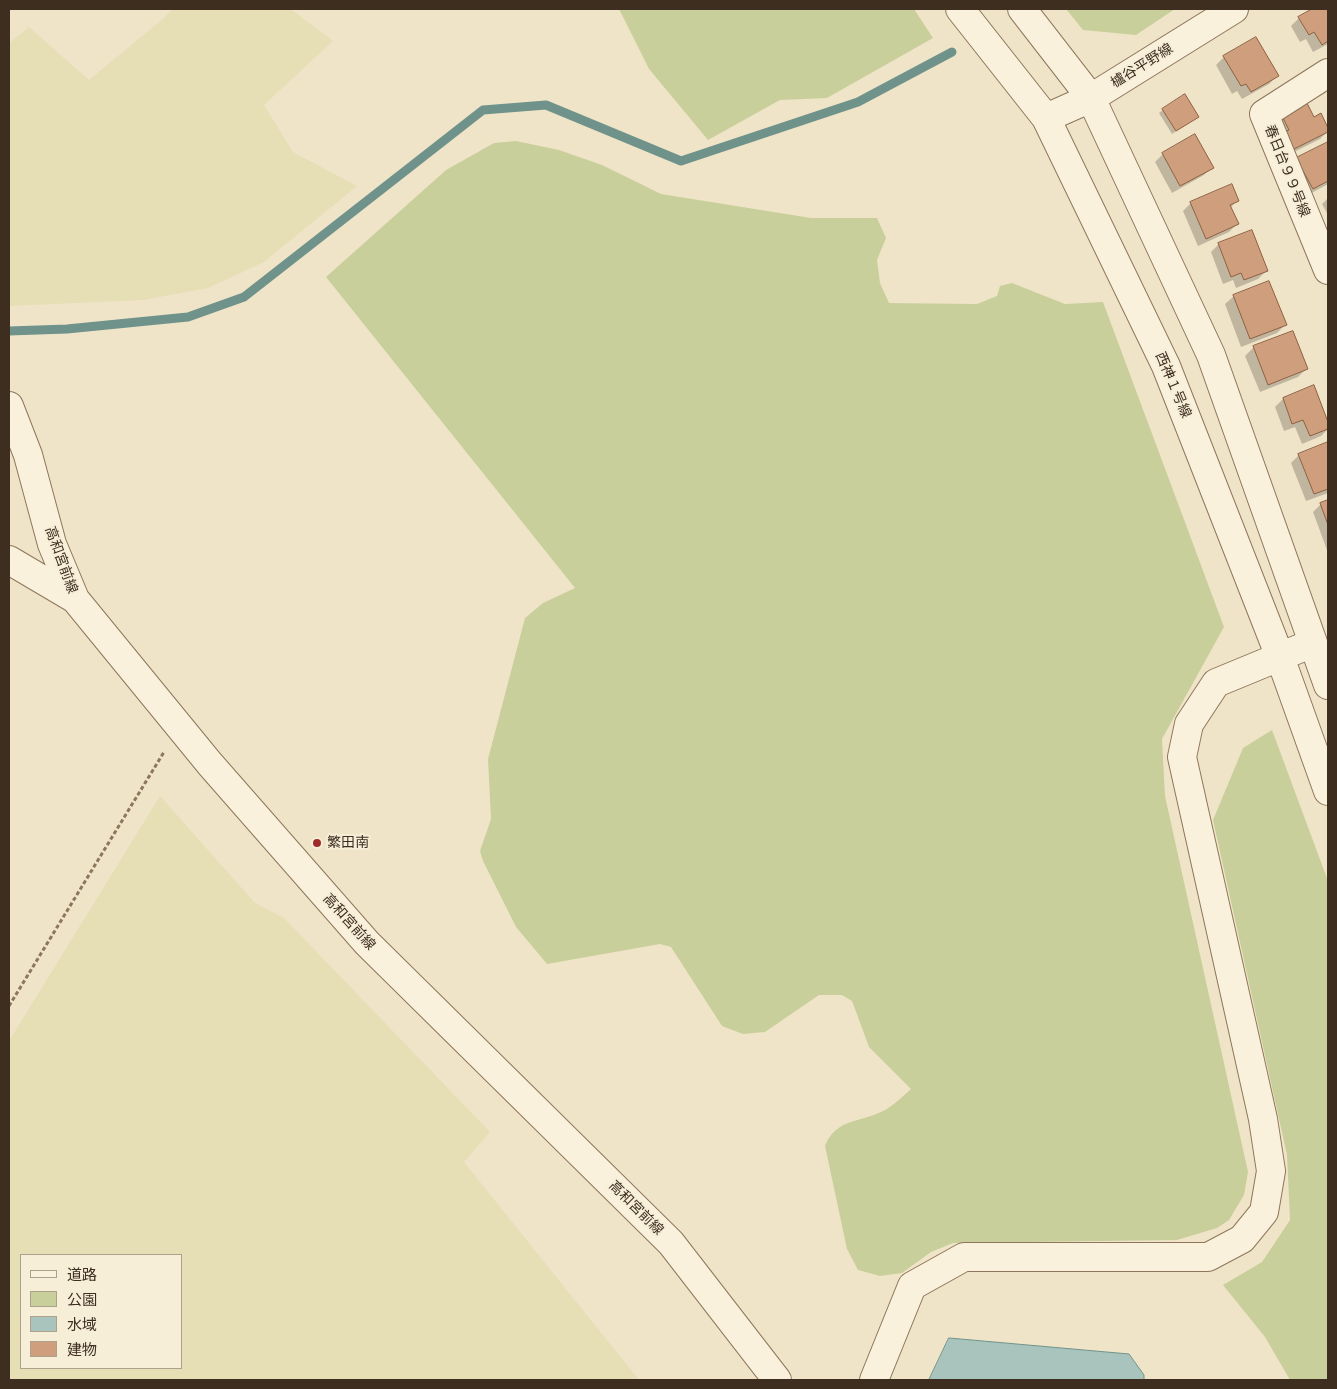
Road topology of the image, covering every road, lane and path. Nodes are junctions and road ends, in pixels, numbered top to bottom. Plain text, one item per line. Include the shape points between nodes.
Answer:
1 (960, 9) edge
2 (1022, 9) edge
3 (1234, 9) edge
4 (1328, 73) edge
5 (1091, 98) junction
6 (1046, 118) junction
7 (1328, 270) edge
8 (9, 406) edge
9 (9, 560) edge
10 (75, 599) junction
11 (1313, 643) junction
12 (1280, 657) junction
13 (1328, 685) edge
14 (180, 726) junction
15 (1328, 791) edge
16 (9, 1006) edge
17 (777, 1380) edge
18 (874, 1380) edge

1 - 6 street, 西神１号線
2 - 5 street
3 - 5 street, 櫨谷平野線
4 - 7 street, 春日台９９号線 via 1264,114
5 - 6 street, 櫨谷平野線
5 - 11 street via 1211,355
6 - 12 street, 西神１号線 via 1166,366
8 - 10 street, 高和宮前線 via 28,455 52,544
9 - 10 street
10 - 14 street, 高和宮前線
11 - 12 street
11 - 13 street
12 - 15 street, 西神１号線
12 - 18 street via 1216,683 1189,724 1182,757 1263,1119 1271,1171 1264,1212 1242,1240 1208,1257 964,1257 912,1286
14 - 16 path
14 - 17 street, 高和宮前線 via 367,943 671,1244

